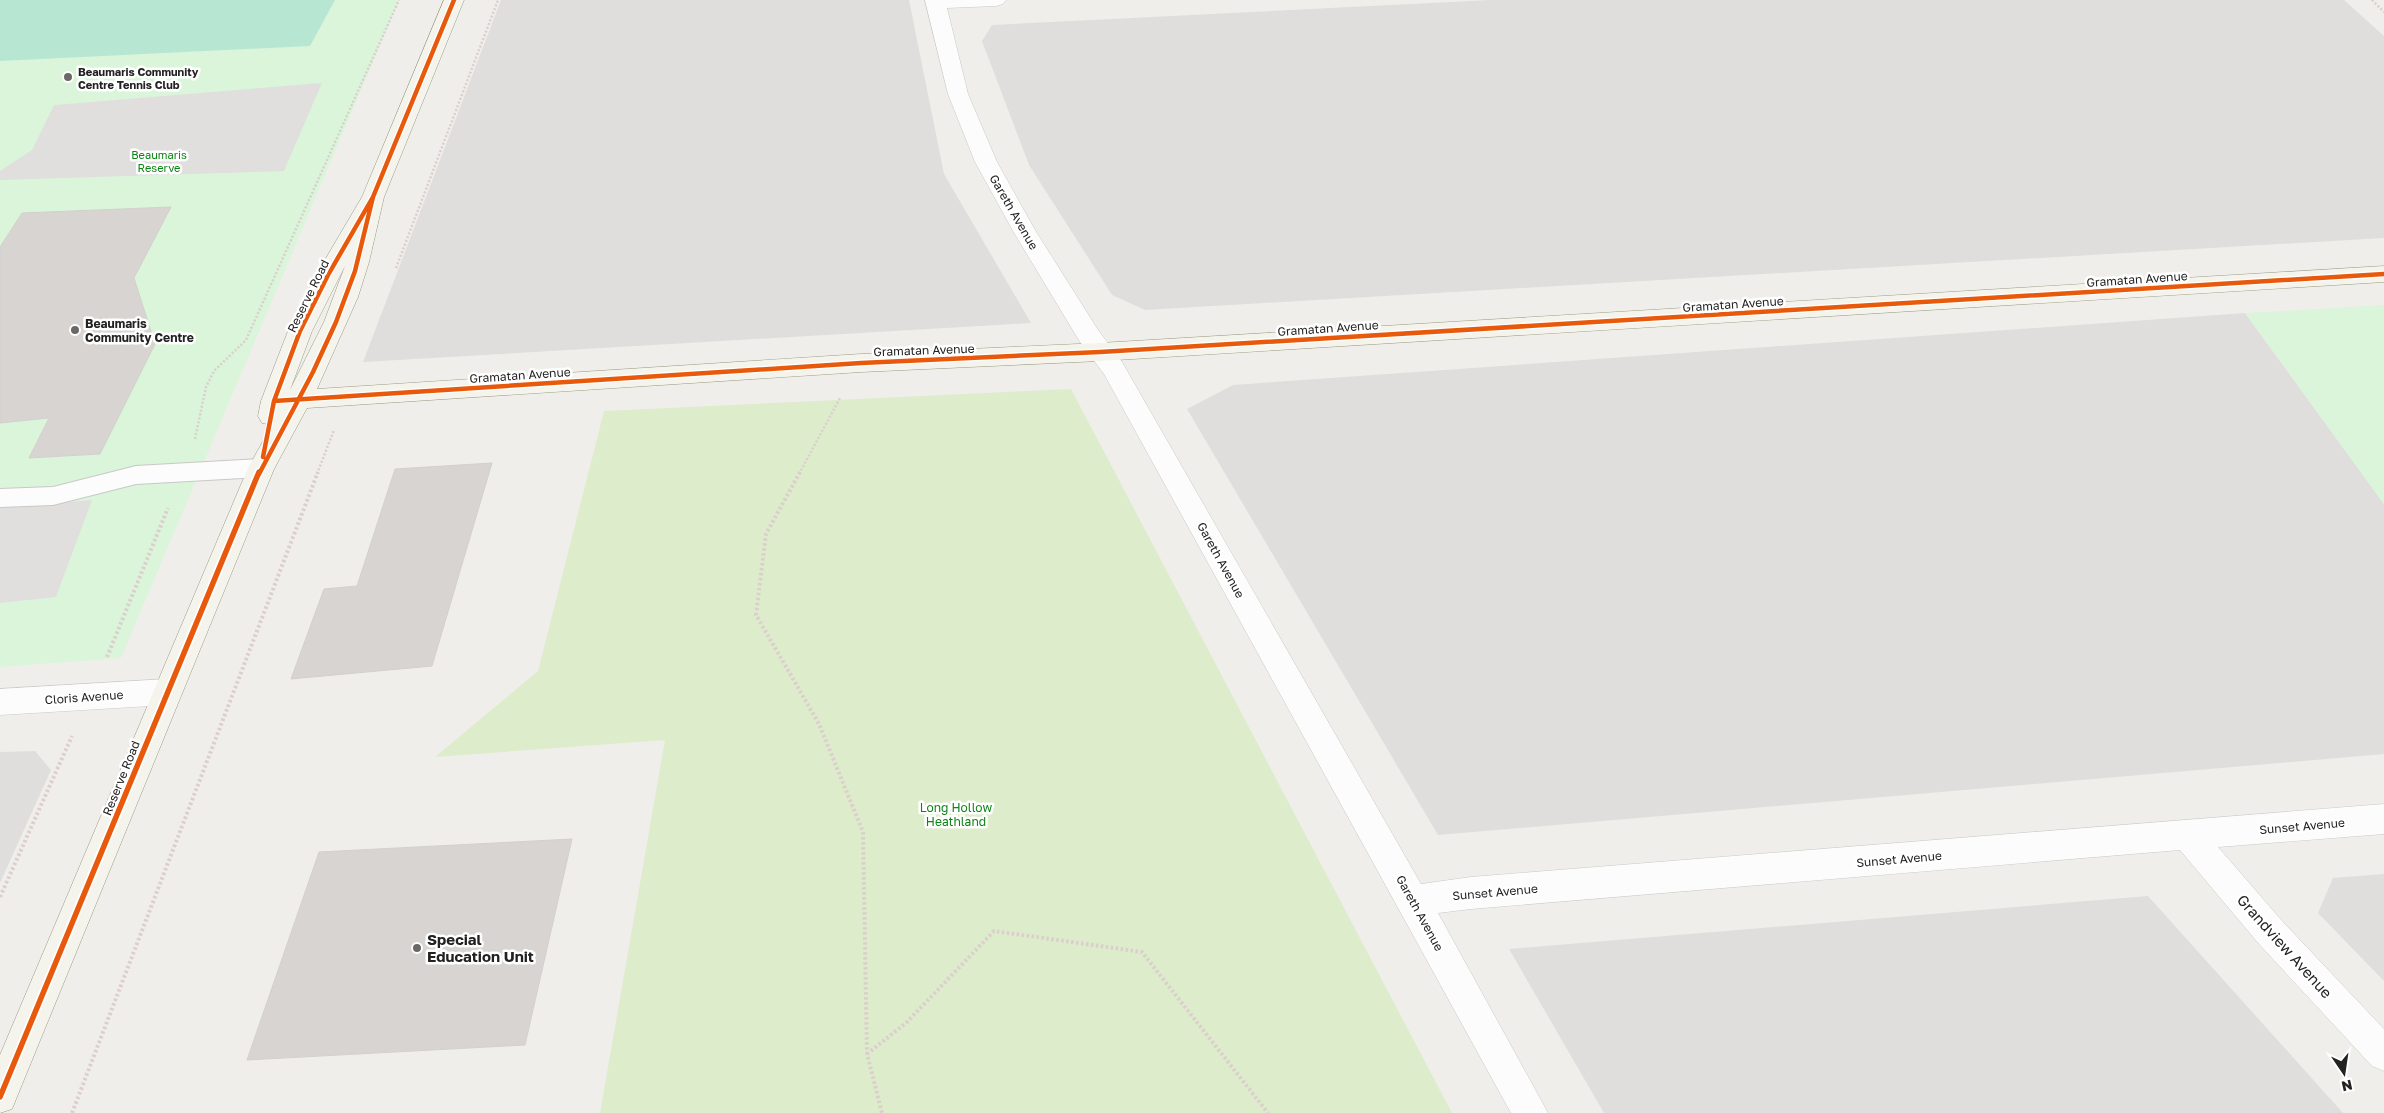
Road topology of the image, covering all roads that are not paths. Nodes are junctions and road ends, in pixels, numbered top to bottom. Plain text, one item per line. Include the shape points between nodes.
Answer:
1 (454, 0) edge
2 (996, 0) edge
3 (936, 1) edge
4 (373, 197) junction
5 (2384, 274) edge
6 (1100, 352) junction
7 (300, 400) junction
8 (274, 401) junction
9 (261, 468) junction
10 (0, 498) edge
11 (167, 692) junction
12 (0, 702) edge
13 (2384, 819) edge
14 (2188, 835) junction
15 (1413, 901) junction
16 (2384, 1054) edge
17 (0, 1097) edge
18 (1530, 1113) edge

1 - 4 street, Reserve Road
2 - 3 street
3 - 6 street, Gareth Avenue via 958,94 986,162 1024,231
4 - 7 street, Reserve Road via 355,271 333,330
4 - 8 street, Reserve Road via 300,331
5 - 6 street, Gramatan Avenue
6 - 7 street, Gramatan Avenue via 861,363
6 - 15 street, Gareth Avenue via 1113,368
7 - 8 street, Gramatan Avenue
7 - 9 street, Reserve Road
8 - 9 street, Reserve Road
9 - 10 lane via 136,475 53,496
9 - 11 street, Reserve Road
11 - 12 street, Cloris Avenue
11 - 17 street, Reserve Road
13 - 14 street, Sunset Avenue
14 - 15 street, Sunset Avenue via 1481,892
14 - 16 street, Grandview Avenue via 2271,933
15 - 18 street, Gareth Avenue

